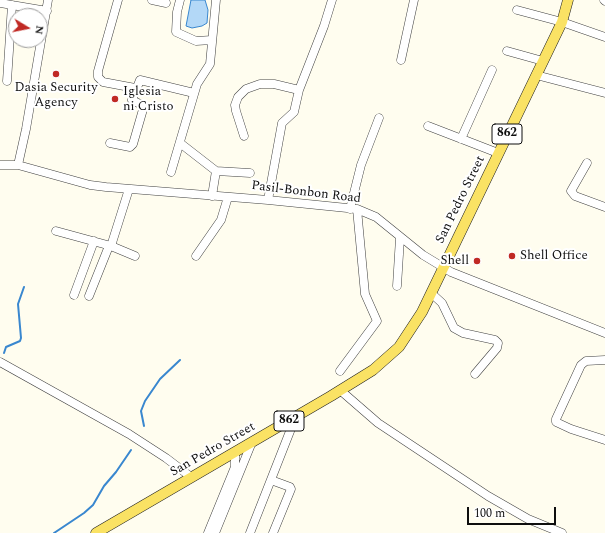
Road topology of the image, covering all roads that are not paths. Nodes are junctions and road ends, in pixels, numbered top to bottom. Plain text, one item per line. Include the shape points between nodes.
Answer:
1 (118, 0) edge
2 (152, 0) edge
3 (180, 0) edge
4 (216, 0) edge
5 (332, 0) edge
6 (414, 0) edge
7 (568, 0) edge
8 (0, 3) edge
9 (166, 3) dead end
10 (12, 5) junction
11 (30, 8) edge
12 (517, 10) dead end
13 (562, 22) junction
14 (605, 37) edge
15 (212, 40) junction
16 (40, 48) edge
17 (507, 51) dead end
18 (401, 60) dead end
19 (543, 61) junction
20 (492, 70) dead end
21 (536, 75) junction
22 (7, 81) dead end
23 (135, 88) junction
24 (299, 90) junction
25 (194, 93) junction
26 (605, 93) edge
27 (379, 118) dead end
28 (428, 126) dead end
29 (244, 136) dead end
30 (461, 139) junction
31 (110, 143) dead end
32 (180, 143) junction
33 (498, 153) junction
34 (586, 163) dead end
35 (18, 164) junction
36 (0, 165) edge
37 (216, 171) junction
38 (171, 172) dead end
39 (250, 173) dead end
40 (129, 189) junction
41 (212, 196) junction
42 (228, 197) junction
43 (268, 200) junction
44 (605, 207) edge
45 (354, 209) junction
46 (56, 231) dead end
47 (400, 238) junction
48 (94, 241) junction
49 (110, 246) junction
50 (135, 256) dead end
51 (196, 256) dead end
52 (442, 267) junction
53 (397, 286) dead end
54 (431, 293) junction
55 (74, 295) dead end
56 (89, 296) dead end
57 (605, 333) edge
58 (605, 360) edge
59 (0, 362) edge
60 (340, 370) dead end
61 (475, 374) dead end
62 (340, 390) junction
63 (296, 416) junction
64 (605, 440) edge
65 (252, 442) junction
66 (235, 452) junction
67 (191, 477) junction
68 (271, 480) junction
69 (96, 533) edge
70 (208, 533) edge
71 (215, 533) edge
72 (250, 533) edge
73 (273, 533) edge
74 (562, 533) edge

1 - 23 street via 98,77 103,82
2 - 9 street
3 - 15 street via 176,32 196,41
4 - 15 street
5 - 24 street
6 - 18 street
7 - 13 main road, San Pedro Street / 862
8 - 10 street
10 - 11 street
10 - 22 street
12 - 13 street
13 - 14 street
13 - 19 main road, San Pedro Street / 862
15 - 25 street via 210,64 199,78
16 - 35 street
17 - 19 street
19 - 21 main road, San Pedro Street / 862
20 - 30 street
21 - 26 street
21 - 33 main road, San Pedro Street / 862
23 - 25 street via 142,79
23 - 31 street via 132,100 144,106 133,144 130,147
24 - 29 street via 264,84 242,92 235,105
24 - 43 street via 294,112 282,123
25 - 32 street
27 - 45 street via 361,165
28 - 30 street
30 - 33 street
32 - 37 street
32 - 38 street
33 - 52 main road, San Pedro Street / 862
34 - 44 street via 571,191 575,196
35 - 36 street, Pasil-Bonbon Road
35 - 40 street, Pasil-Bonbon Road via 90,185
37 - 39 street
37 - 41 street
40 - 41 street, Pasil-Bonbon Road
40 - 49 street
41 - 42 street, Pasil-Bonbon Road
42 - 43 street, Pasil-Bonbon Road
42 - 51 street via 221,220
43 - 45 street, Pasil-Bonbon Road
45 - 47 street, Pasil-Bonbon Road via 376,217
45 - 60 street via 365,294 377,322
46 - 48 street
47 - 52 street, Pasil-Bonbon Road
47 - 53 street
48 - 49 street
48 - 55 street
49 - 50 street
49 - 56 street
52 - 54 main road, San Pedro Street / 862
52 - 57 street, Pasil-Bonbon Road via 480,285
54 - 61 street via 442,303 454,328 463,333 498,342 497,348
54 - 62 main road, San Pedro Street / 862 via 414,327 392,355
58 - 64 street via 586,361 581,365 556,419 556,422 571,429
59 - 67 street via 129,434
62 - 63 main road, San Pedro Street / 862
62 - 74 street via 378,423 488,496 528,519
63 - 65 main road, San Pedro Street / 862
63 - 68 street
65 - 66 main road, San Pedro Street / 862
65 - 71 street
66 - 67 main road, San Pedro Street / 862
66 - 70 street via 235,467
67 - 69 main road, San Pedro Street / 862
68 - 72 street
68 - 73 street via 291,489

